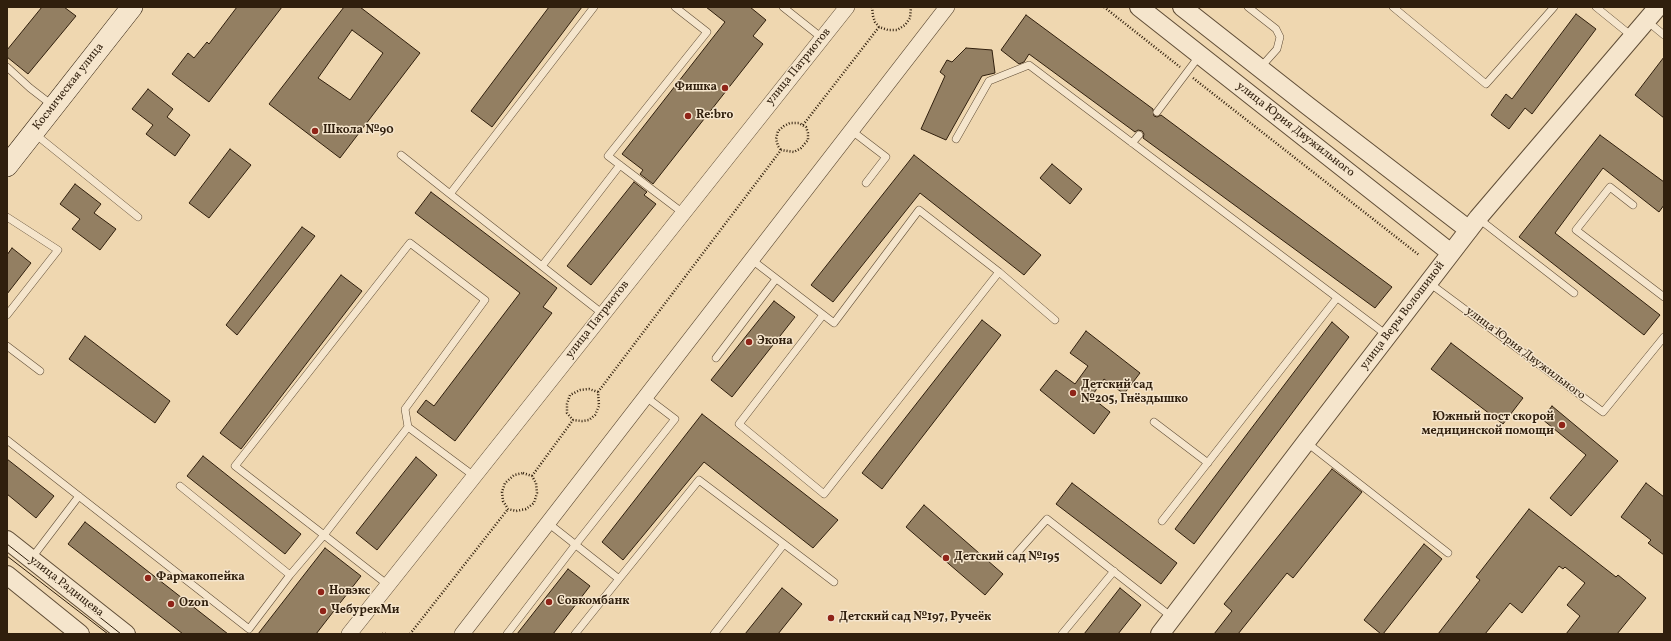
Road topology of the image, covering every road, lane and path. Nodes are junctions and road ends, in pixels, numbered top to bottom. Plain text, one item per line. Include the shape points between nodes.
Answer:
1 (132, 7) edge
2 (594, 7) edge
3 (675, 7) edge
4 (783, 7) edge
5 (847, 7) edge
6 (872, 7) edge
7 (911, 7) edge
8 (947, 7) edge
9 (1104, 7) edge
10 (1139, 7) edge
11 (1182, 7) edge
12 (1248, 7) edge
13 (1392, 7) edge
14 (1554, 7) edge
15 (1596, 7) edge
16 (1658, 7) edge
17 (1647, 21) junction
18 (879, 27) junction
19 (1664, 35) edge
20 (1633, 37) junction
21 (822, 38) junction
22 (1200, 55) junction
23 (7, 67) edge
24 (1260, 68) junction
25 (1187, 72) junction
26 (54, 106) junction
27 (1308, 106) junction
28 (1157, 112) dead end
29 (803, 125) junction
30 (1290, 126) junction
31 (852, 131) junction
32 (33, 132) junction
33 (1139, 134) dead end
34 (956, 139) dead end
35 (1132, 143) junction
36 (781, 150) junction
37 (401, 155) dead end
38 (620, 165) junction
39 (7, 166) edge
40 (866, 183) dead end
41 (450, 194) junction
42 (1633, 205) dead end
43 (682, 213) junction
44 (7, 217) edge
45 (138, 217) dead end
46 (1474, 224) junction
47 (1451, 253) junction
48 (1419, 256) dead end
49 (752, 260) junction
50 (542, 266) junction
51 (999, 272) junction
52 (776, 279) junction
53 (1428, 282) junction
54 (1574, 293) dead end
55 (1664, 297) edge
56 (1337, 298) junction
57 (7, 314) edge
58 (603, 314) junction
59 (823, 315) junction
60 (1055, 320) dead end
61 (1388, 336) junction
62 (1664, 337) edge
63 (7, 346) edge
64 (716, 358) dead end
65 (40, 370) dead end
66 (598, 392) junction
67 (646, 397) junction
68 (573, 420) junction
69 (1154, 422) dead end
70 (408, 427) junction
71 (7, 440) edge
72 (1306, 442) junction
73 (1208, 463) junction
74 (474, 476) junction
75 (532, 476) junction
76 (180, 486) dead end
77 (79, 496) junction
78 (508, 509) junction
79 (1162, 521) dead end
80 (548, 523) junction
81 (324, 535) junction
82 (7, 540) edge
83 (576, 544) junction
84 (784, 544) junction
85 (1017, 553) dead end
86 (1448, 553) dead end
87 (31, 559) junction
88 (1114, 571) junction
89 (7, 575) edge
90 (290, 575) junction
91 (619, 579) junction
92 (834, 582) dead end
93 (388, 584) junction
94 (1173, 618) junction
95 (80, 634) edge
96 (126, 634) edge
97 (349, 634) edge
98 (382, 634) edge
99 (388, 634) edge
100 (410, 634) edge
101 (462, 634) edge
102 (507, 634) edge
103 (576, 634) edge
104 (714, 634) edge
105 (1062, 634) edge
106 (1160, 634) edge

1 - 26 main road, Космическая улица
2 - 41 lane
3 - 38 lane via 707,32 608,156
4 - 21 lane
5 - 21 street, улица Патриотов
6 - 18 path via 873,16
7 - 18 path via 910,18 897,30
8 - 31 street
9 - 25 path
10 - 22 street, улица Юрия Двужильного
11 - 24 street
12 - 24 lane via 1276,29 1280,37 1277,49
13 - 14 lane via 1486,84
15 - 20 lane
16 - 17 street, улица Веры Волошиной
17 - 19 lane
17 - 20 street, улица Веры Волошиной
18 - 29 path
20 - 46 street, улица Веры Волошиной
21 - 43 street, улица Патриотов
22 - 25 lane
22 - 30 street, улица Юрия Двужильного
23 - 26 lane
24 - 27 street
25 - 28 lane
25 - 48 path
26 - 32 main road, Космическая улица
27 - 30 street
27 - 46 street
29 - 36 path via 790,123 778,131 776,139
29 - 36 path via 808,133 808,140 801,148 794,152
30 - 47 street, улица Юрия Двужильного
31 - 40 lane via 886,156
31 - 49 street
32 - 39 main road, Космическая улица
32 - 45 lane
33 - 35 lane
34 - 35 lane via 989,81 1029,65
35 - 56 lane
36 - 66 path
37 - 41 lane
38 - 43 lane
38 - 50 lane
41 - 50 lane
42 - 55 lane via 1610,187 1576,230
43 - 58 street, улица Патриотов
44 - 57 lane via 58,250
46 - 47 street, улица Веры Волошиной
46 - 54 lane
47 - 53 street, улица Веры Волошиной
49 - 52 lane
49 - 67 street
50 - 58 lane
51 - 59 lane via 919,210 834,323
51 - 59 lane via 824,494 740,424
51 - 60 lane
52 - 59 lane
52 - 64 lane
53 - 61 street, улица Веры Волошиной
53 - 62 lane, улица Юрия Двужильного via 1603,412
56 - 61 lane
56 - 73 lane
58 - 74 street, улица Патриотов
61 - 72 street, улица Веры Волошиной
63 - 65 lane
66 - 68 path via 599,406 595,414 589,420
66 - 68 path via 589,389 570,395 567,412
67 - 80 street
67 - 83 lane via 675,419
68 - 75 path
69 - 73 lane
70 - 74 lane
70 - 81 lane
70 - 81 lane via 405,408 486,300 410,243 235,466
71 - 77 lane
72 - 86 lane
72 - 94 street, улица Веры Волошиной
73 - 79 lane
74 - 93 street, улица Патриотов
75 - 78 path via 537,493 534,503 526,509
75 - 78 path via 523,473 514,475 505,483 503,501
76 - 90 lane
77 - 87 lane
77 - 90 lane via 249,629
78 - 100 path
80 - 83 lane
80 - 101 street
81 - 90 lane
81 - 93 lane
82 - 87 street, улица Радищева
83 - 91 lane
83 - 102 lane
84 - 91 lane via 699,480
84 - 92 lane
84 - 104 lane
85 - 88 lane via 1047,519
87 - 96 street, улица Радищева
88 - 94 lane
88 - 105 lane
89 - 95 street
91 - 103 lane
93 - 97 street, улица Патриотов
94 - 106 street, улица Веры Волошиной
98 - 99 path

